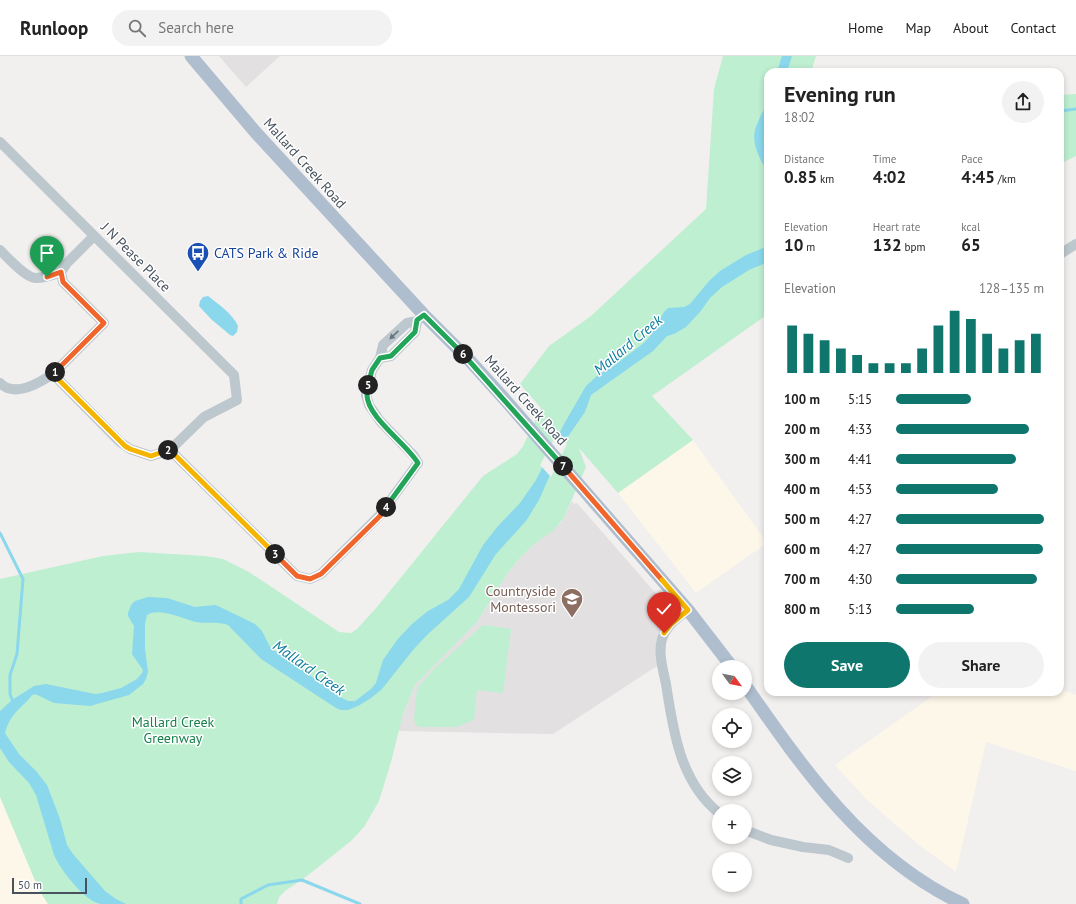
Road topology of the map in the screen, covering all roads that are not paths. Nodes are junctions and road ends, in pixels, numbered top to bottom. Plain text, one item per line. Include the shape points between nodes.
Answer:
1 (191, 56) edge
2 (0, 142) edge
3 (94, 236) junction
4 (1076, 244) edge
5 (0, 250) edge
6 (1064, 252) edge
7 (61, 272) junction
8 (420, 318) junction
9 (53, 374) junction
10 (0, 384) edge
11 (170, 450) junction
12 (688, 610) junction
13 (727, 660) edge
14 (752, 695) edge
15 (712, 807) edge
16 (752, 833) edge
17 (848, 858) dead end
18 (960, 903) edge

1 - 8 main road, Mallard Creek Road
2 - 3 street, J N Pease Place
3 - 7 street
3 - 11 street, J N Pease Place via 234,375 237,400 204,417
4 - 6 street
5 - 7 street via 22,271 34,278
7 - 9 street via 63,282 104,323
8 - 11 street via 415,332 406,342 391,356 380,358 372,370 366,395 369,405 380,421 418,463 380,516 321,574 310,579 297,576
8 - 12 main road, Mallard Creek Road via 471,362
9 - 10 street via 37,384 18,390 9,390
9 - 11 street via 125,446 151,456
12 - 13 main road, Mallard Creek Road
12 - 15 street via 664,633 662,661 673,731 695,784
14 - 18 main road via 814,780 848,819 896,862
16 - 17 street via 802,847 829,850

